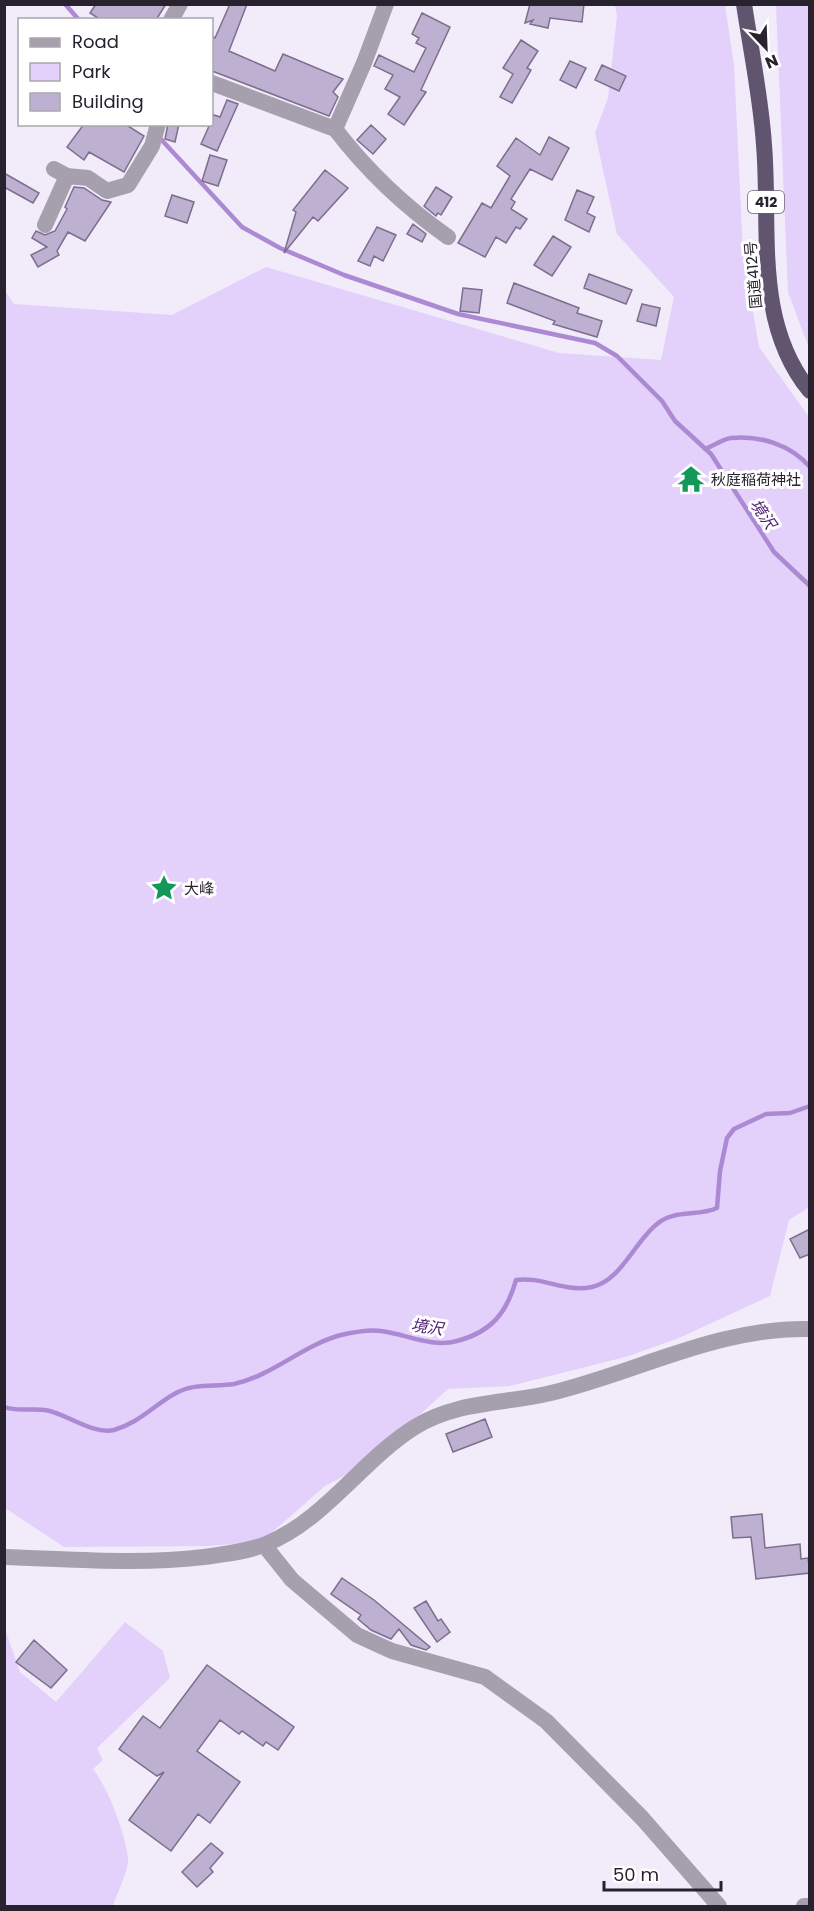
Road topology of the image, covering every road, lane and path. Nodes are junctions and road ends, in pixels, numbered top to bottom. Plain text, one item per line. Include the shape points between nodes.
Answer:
1 (180, 4) edge
2 (386, 4) edge
3 (744, 4) edge
4 (172, 18) edge
5 (213, 83) edge
6 (158, 126) edge
7 (335, 129) junction
8 (33, 211) dead end
9 (448, 237) dead end
10 (810, 391) edge
11 (810, 1329) edge
12 (264, 1545) junction
13 (4, 1557) edge
14 (719, 1906) edge
15 (804, 1906) edge
16 (810, 1906) edge

1 - 4 street
2 - 7 street
3 - 10 highway, 国道412号 / 412 via 764,144 769,292 780,342
5 - 7 street
6 - 8 street via 152,146 128,185 106,191 83,176 61,172 48,218
7 - 9 street via 394,196
11 - 12 street via 758,1331 722,1338 552,1393 434,1416 395,1440 307,1520
12 - 13 street via 162,1562
12 - 14 street via 292,1580 357,1635 392,1651 485,1677 546,1721 642,1818
15 - 16 street

